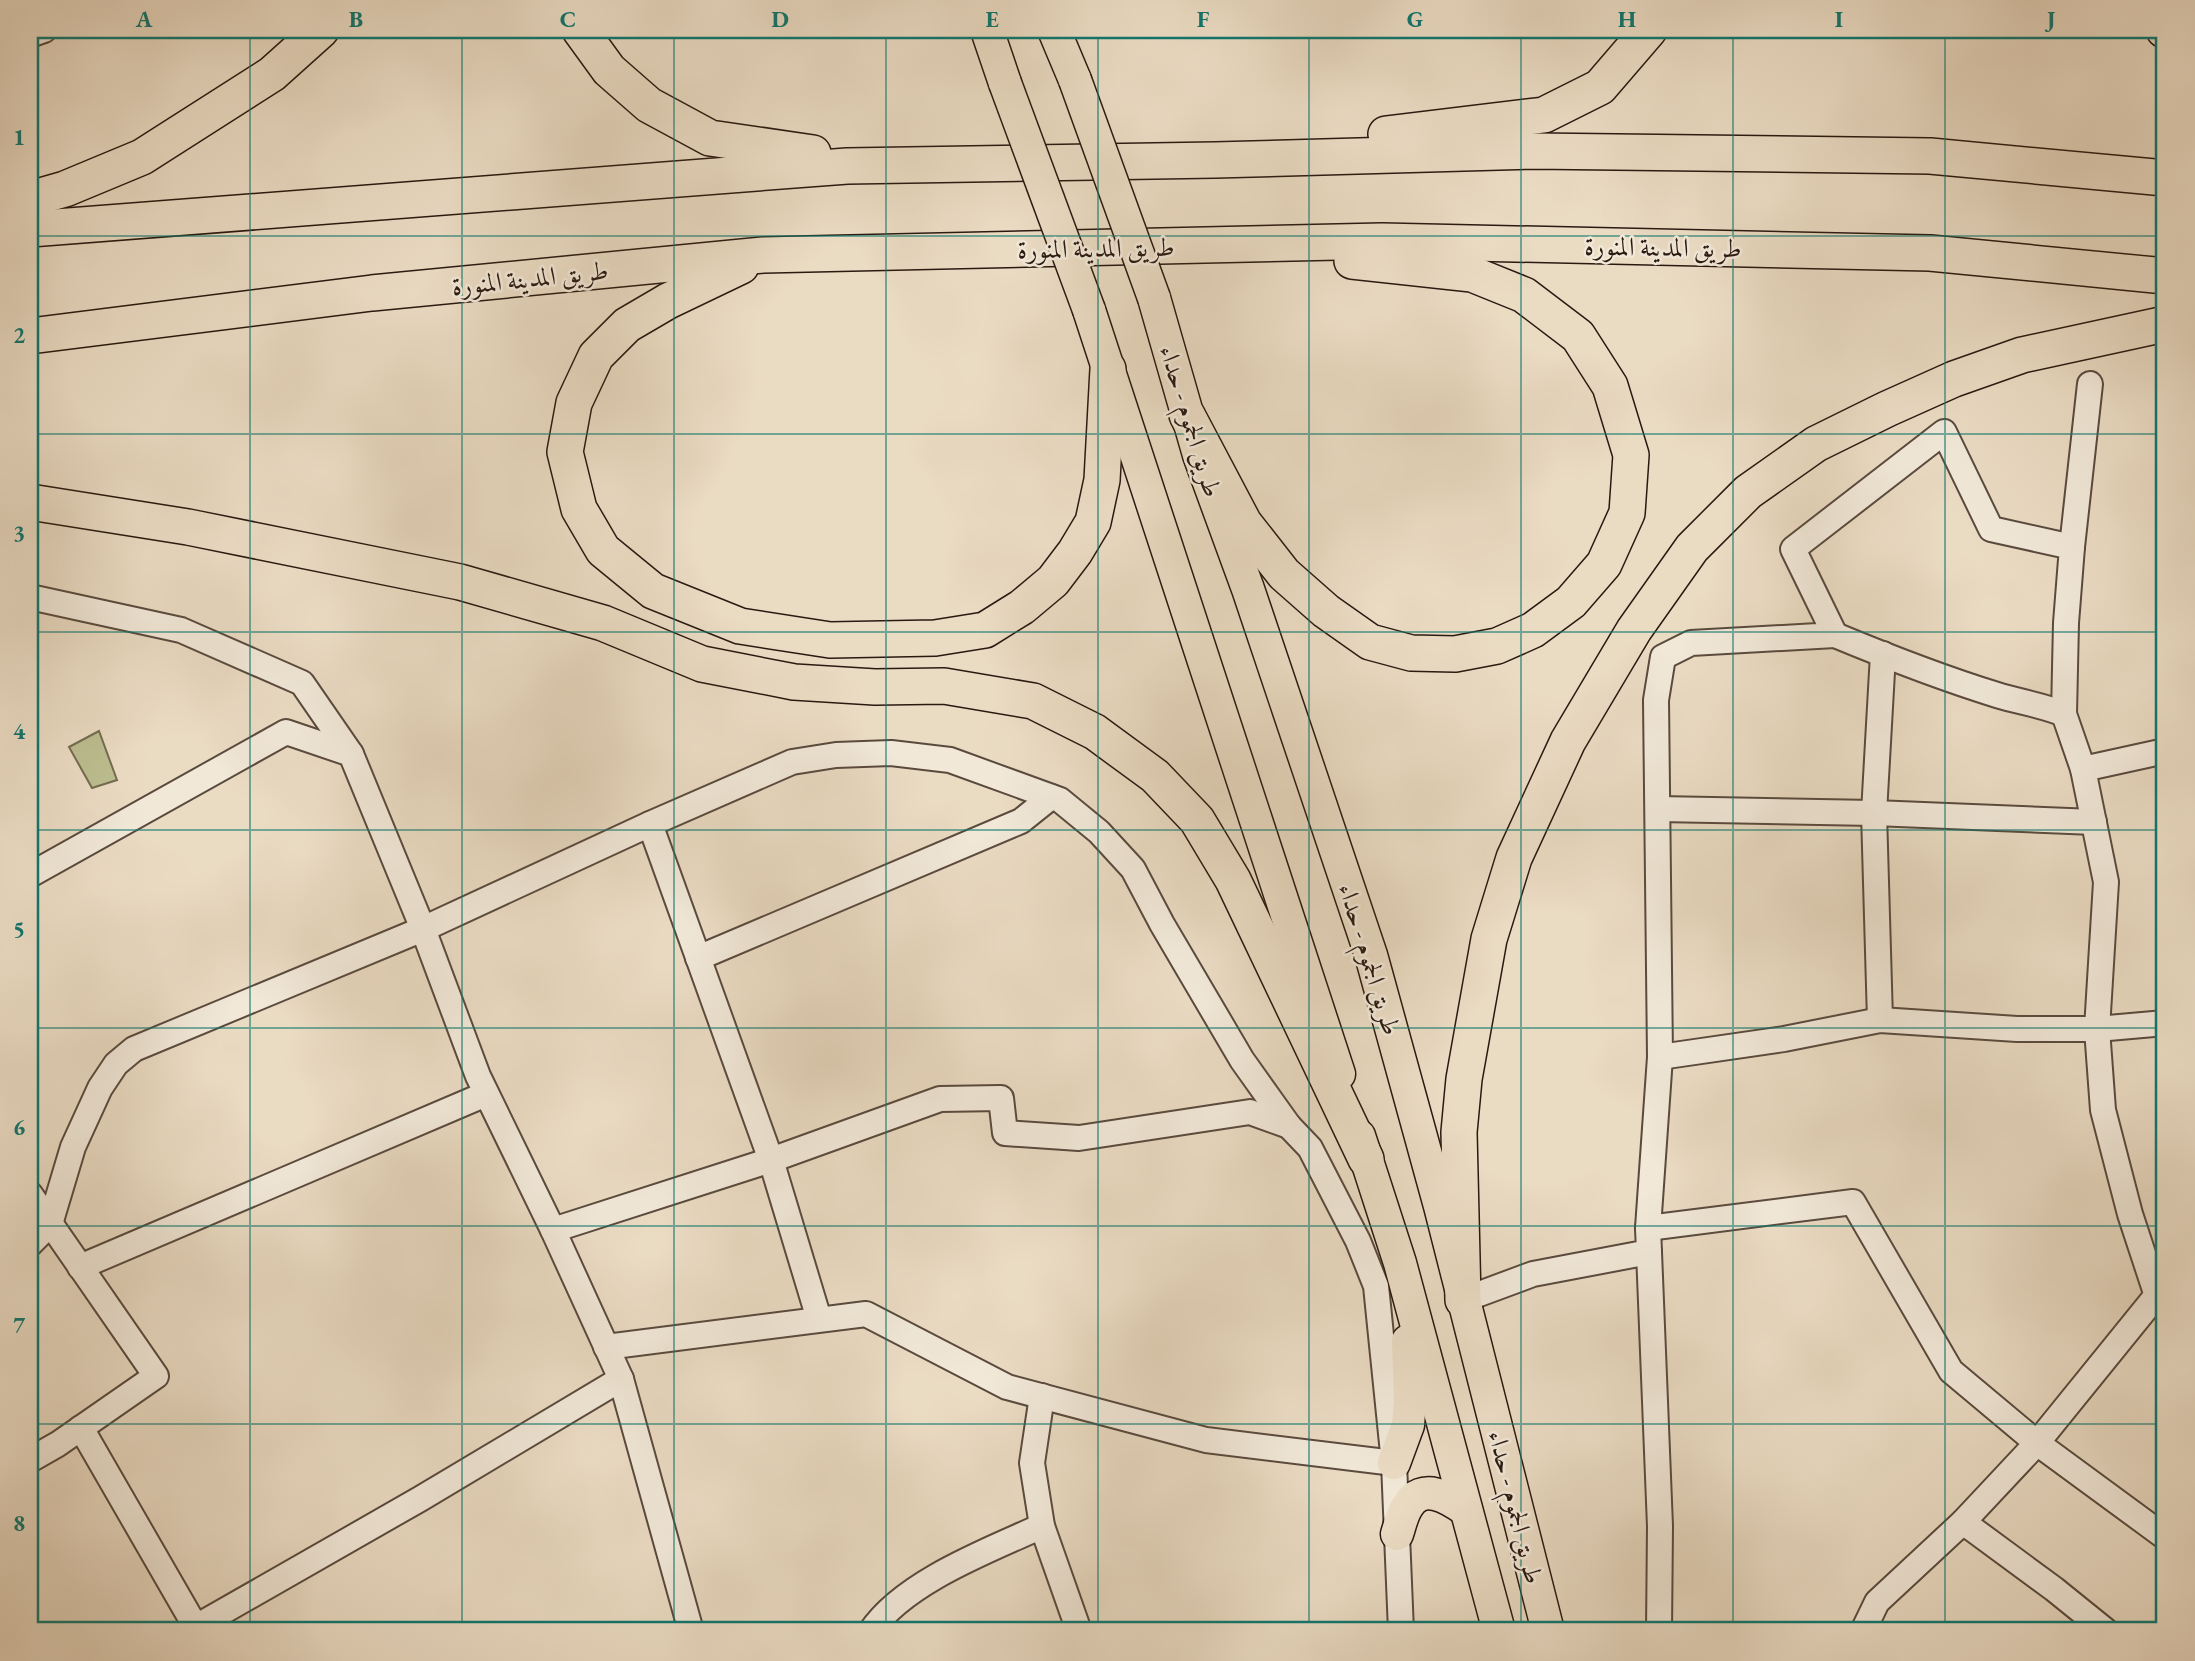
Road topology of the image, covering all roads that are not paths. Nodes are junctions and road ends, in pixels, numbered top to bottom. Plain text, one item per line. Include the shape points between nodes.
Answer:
1 (44, 30) edge
2 (321, 30) edge
3 (580, 30) edge
4 (987, 30) edge
5 (1054, 30) edge
6 (1649, 30) edge
7 (30, 35) edge
8 (1145, 161) junction
9 (917, 164) junction
10 (2165, 178) edge
11 (30, 198) edge
12 (30, 229) edge
13 (1217, 245) junction
14 (763, 255) junction
15 (2165, 276) edge
16 (2165, 324) edge
17 (30, 337) edge
18 (1108, 369) junction
19 (2090, 384) dead end
20 (1187, 415) junction
21 (30, 502) edge
22 (2072, 547) junction
23 (30, 597) edge
24 (1835, 635) junction
25 (1883, 654) junction
26 (2064, 714) junction
27 (2165, 751) edge
28 (351, 754) junction
29 (2083, 769) junction
30 (1051, 797) junction
31 (1658, 809) junction
32 (1874, 813) junction
33 (2094, 822) junction
34 (650, 824) junction
35 (30, 875) edge
36 (423, 929) junction
37 (698, 958) junction
38 (1880, 1020) junction
39 (2165, 1023) edge
40 (2097, 1029) junction
41 (1660, 1057) junction
42 (486, 1094) junction
43 (1289, 1126) junction
44 (1366, 1159) junction
45 (771, 1160) junction
46 (30, 1194) edge
47 (50, 1224) junction
48 (552, 1230) junction
49 (1649, 1240) junction
50 (30, 1244) edge
51 (80, 1267) junction
52 (1405, 1284) junction
53 (2161, 1291) edge
54 (1463, 1300) junction
55 (819, 1320) junction
56 (606, 1347) junction
57 (621, 1379) junction
58 (1042, 1396) junction
59 (81, 1428) junction
60 (2037, 1443) junction
61 (30, 1460) edge
62 (1394, 1463) junction
63 (1466, 1510) junction
64 (1963, 1522) junction
65 (1042, 1526) junction
66 (1397, 1534) junction
67 (2165, 1537) edge
68 (194, 1630) edge
69 (691, 1631) edge
70 (871, 1631) edge
71 (1079, 1631) edge
72 (1401, 1631) edge
73 (1499, 1631) edge
74 (1548, 1631) edge
75 (1659, 1631) edge
76 (1863, 1631) edge
77 (2105, 1631) edge

1 - 7 street
2 - 11 highway via 272,74 142,157 65,190
3 - 9 highway via 609,70 649,106 709,138
4 - 18 main road, طريق الجموم - حداء, bridge
5 - 20 main road, طريق الجموم - حداء, bridge via 1154,298
6 - 8 highway via 1600,87 1544,115
8 - 9 highway
8 - 10 highway via 1534,150 1930,156
9 - 12 highway
13 - 14 highway, طريق المدينة المنورة
13 - 15 highway, طريق المدينة المنورة via 1382,241 1930,253
13 - 20 highway via 1472,274 1524,295 1577,336 1611,386 1631,455 1627,513 1604,564 1571,602 1533,630 1497,646 1455,654 1410,653 1370,642 1325,611 1284,574 1244,523
14 - 17 highway, طريق المدينة المنورة via 372,293
14 - 18 highway via 668,301 619,332 596,356 574,403 565,452 579,509 603,550 653,591 740,626 830,640 935,638 985,630 1022,607 1053,581 1093,522 1102,480
16 - 54 highway via 2022,355 1887,409 1816,444 1748,492 1692,548 1634,631 1569,741 1514,858 1489,939 1459,1132
18 - 44 main road, طريق الجموم - حداء
19 - 22 street
20 - 54 main road, طريق الجموم - حداء via 1371,955
21 - 44 highway via 188,527 460,582 603,623 702,664 793,682 944,686 1033,701 1096,732 1155,776 1197,820 1233,880
22 - 24 street via 1991,529 1944,432 1793,549
22 - 26 street
23 - 28 street via 181,630 302,683
24 - 25 street
24 - 31 street via 1691,643 1663,657 1656,700
25 - 26 street
25 - 32 street
26 - 29 street
27 - 29 street
28 - 35 street via 286,732
28 - 36 street
29 - 33 street
30 - 34 street via 950,760 891,753 836,755 792,762
30 - 37 street via 1021,821
30 - 43 street via 1099,832 1133,869 1242,1060
31 - 32 street
31 - 41 street
32 - 33 street
32 - 38 street
33 - 40 street via 2106,882
34 - 36 street
34 - 37 street
36 - 42 street
36 - 47 street via 135,1049 116,1064 73,1147
37 - 45 street
38 - 40 street
38 - 41 street
39 - 40 street
40 - 53 street via 2104,1110 2130,1214
41 - 49 street
42 - 48 street
42 - 51 street
43 - 45 street via 1250,1112 1079,1138 1005,1133 1001,1098 940,1099
43 - 62 street via 1310,1148 1376,1286
44 - 52 main road, طريق الجموم - حداء
45 - 48 street
45 - 55 street
46 - 47 street
47 - 50 street
47 - 51 street
48 - 56 street
49 - 54 street via 1532,1274
49 - 60 street via 1853,1202 1951,1371
49 - 75 street via 1660,1526
51 - 59 street via 156,1376
52 - 62 main road via 1409,1413
52 - 63 main road, طريق الجموم - حداء
53 - 60 street
54 - 74 main road, طريق الجموم - حداء
55 - 56 street
55 - 58 street via 866,1314 1007,1387
56 - 57 street
57 - 68 street
57 - 69 street
58 - 62 street via 1206,1440
58 - 65 street via 1032,1463
59 - 61 street
59 - 68 street
60 - 64 street
60 - 67 street
62 - 66 street
63 - 66 main road via 1441,1494 1420,1496 1407,1505
63 - 73 main road, طريق الجموم - حداء
64 - 76 street via 1877,1602
64 - 77 street
65 - 70 street via 942,1573 879,1619
65 - 71 street
66 - 72 street

